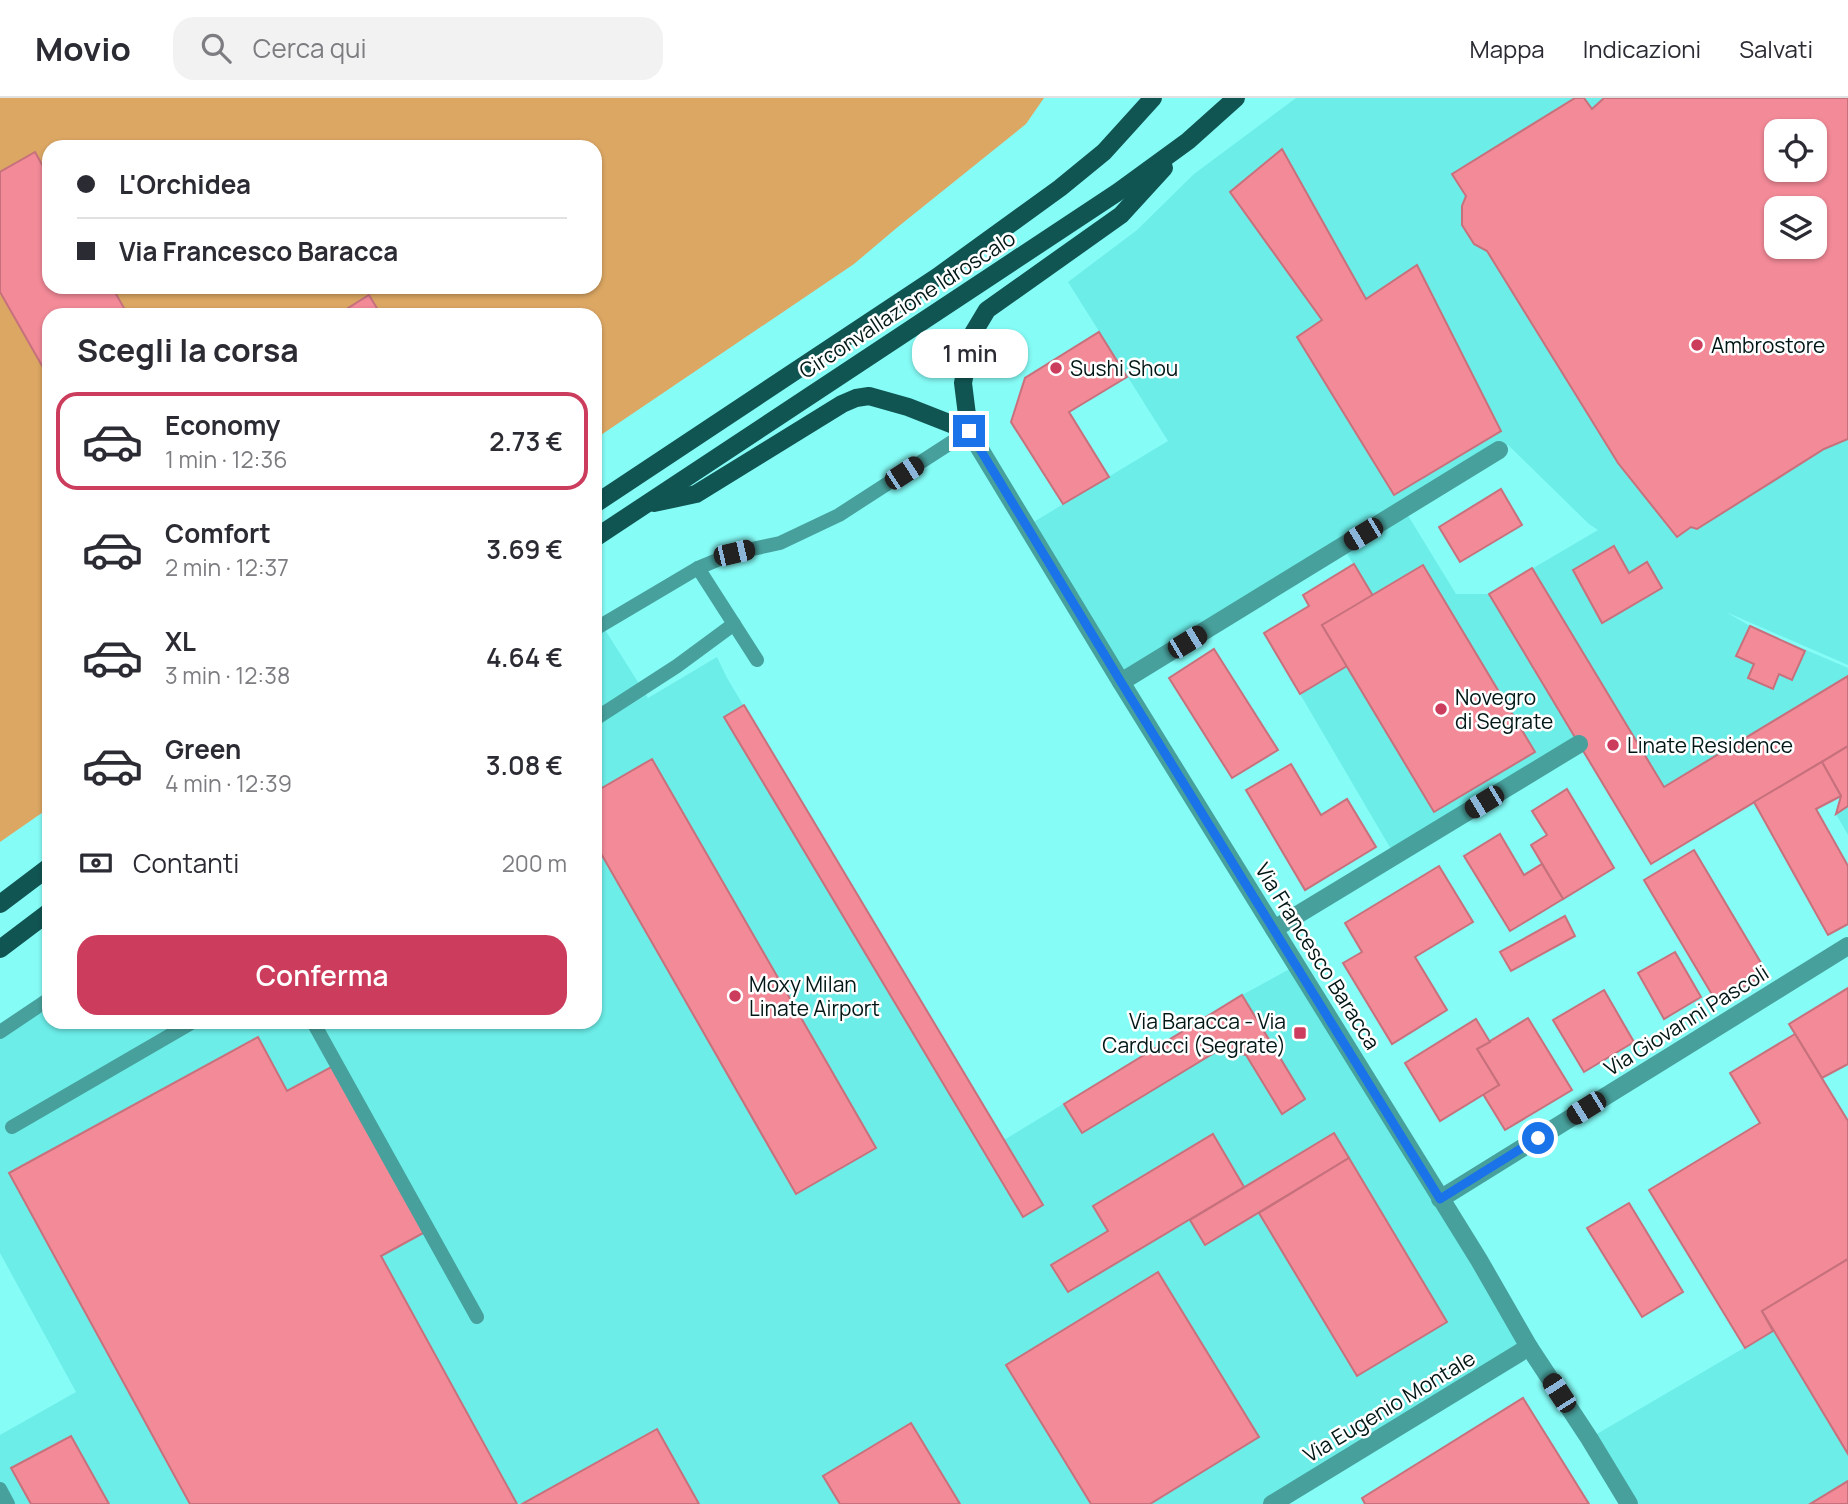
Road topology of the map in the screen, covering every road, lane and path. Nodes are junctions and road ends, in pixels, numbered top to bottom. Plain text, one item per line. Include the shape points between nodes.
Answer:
1 (1153, 98) edge
2 (1236, 98) edge
3 (1188, 141) junction
4 (969, 431) junction
5 (1499, 450) dead end
6 (602, 499) edge
7 (643, 505) junction
8 (602, 533) edge
9 (698, 568) junction
10 (734, 624) junction
11 (602, 625) edge
12 (757, 660) dead end
13 (1121, 682) junction
14 (602, 714) edge
15 (1579, 744) dead end
16 (42, 872) edge
17 (0, 904) edge
18 (42, 917) edge
19 (1274, 929) junction
20 (1848, 946) edge
21 (0, 949) edge
22 (42, 1004) edge
23 (181, 1029) edge
24 (317, 1029) edge
25 (0, 1032) edge
26 (12, 1127) dead end
27 (1440, 1199) junction
28 (477, 1317) dead end
29 (1530, 1347) junction
30 (0, 1489) edge
31 (9, 1504) edge
32 (1272, 1504) edge
33 (1629, 1504) edge

1 - 6 main road, Circonvallazione Idroscalo via 1104,152 1033,208
2 - 3 main road, Circonvallazione Idroscalo
3 - 4 main road via 1121,215 987,310 972,335 962,383
3 - 7 main road, Circonvallazione Idroscalo via 1107,200
4 - 7 main road via 908,407 869,396 856,398 696,494
4 - 9 lane via 839,515 780,542
4 - 13 street, Via Francesco Baracca
5 - 13 street
7 - 8 main road, Circonvallazione Idroscalo
9 - 10 lane
9 - 11 lane
10 - 12 lane
10 - 14 lane
13 - 19 street, Via Francesco Baracca
15 - 19 street
16 - 17 main road
18 - 21 main road
19 - 27 street, Via Francesco Baracca
20 - 27 street, Via Giovanni Pascoli
22 - 25 lane
23 - 26 lane
24 - 28 lane
27 - 29 street, Via Francesco Baracca
29 - 32 street, Via Eugenio Montale
29 - 33 street, Via Francesco Baracca
30 - 31 lane

